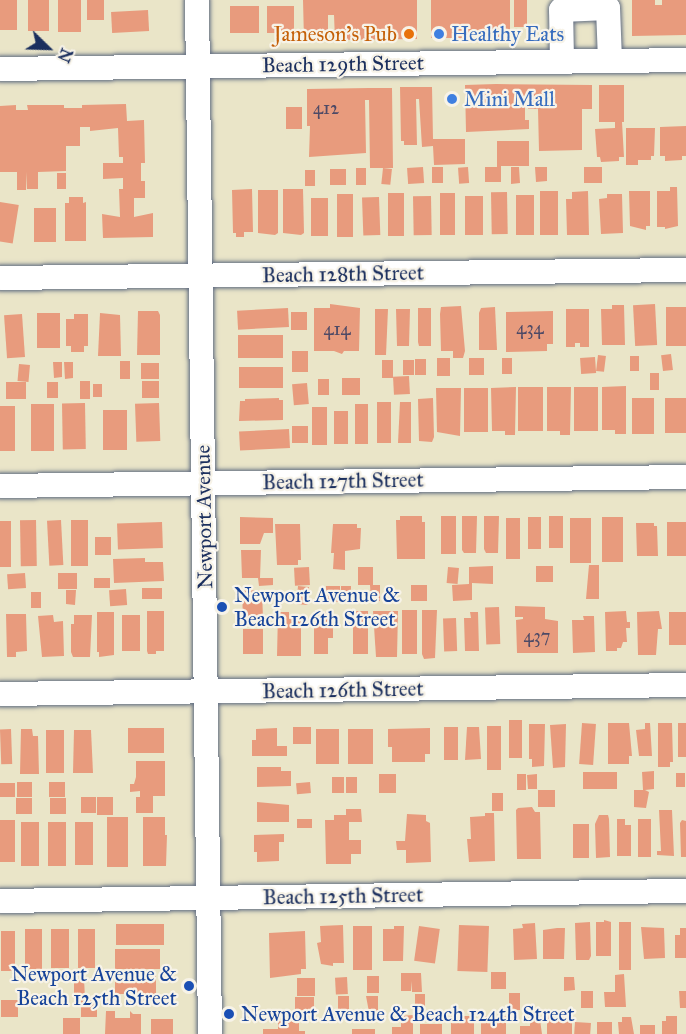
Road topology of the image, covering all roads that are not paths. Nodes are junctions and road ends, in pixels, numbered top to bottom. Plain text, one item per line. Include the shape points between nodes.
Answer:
1 (197, 0) edge
2 (562, 60) junction
3 (610, 60) junction
4 (686, 60) edge
5 (198, 66) junction
6 (0, 69) edge
7 (686, 270) edge
8 (201, 275) junction
9 (0, 278) edge
10 (686, 477) edge
11 (203, 483) junction
12 (0, 486) edge
13 (686, 685) edge
14 (206, 692) junction
15 (0, 694) edge
16 (686, 891) edge
17 (208, 897) junction
18 (0, 901) edge
19 (210, 1034) edge

1 - 5 street, Newport Avenue
2 - 3 street, Beach 129th Street
2 - 3 street via 561,10 608,8
2 - 5 street, Beach 129th Street
3 - 4 street, Beach 129th Street
5 - 6 street, Beach 129th Street
5 - 8 street, Newport Avenue
7 - 8 street, Beach 128th Street
8 - 9 street, Beach 128th Street
8 - 11 street, Newport Avenue
10 - 11 street, Beach 127th Street
11 - 12 street, Beach 127th Street
11 - 14 street, Newport Avenue
13 - 14 street, Beach 126th Street
14 - 15 street, Beach 126th Street
14 - 17 street, Newport Avenue
16 - 17 street, Beach 125th Street
17 - 18 street, Beach 125th Street
17 - 19 street, Newport Avenue

